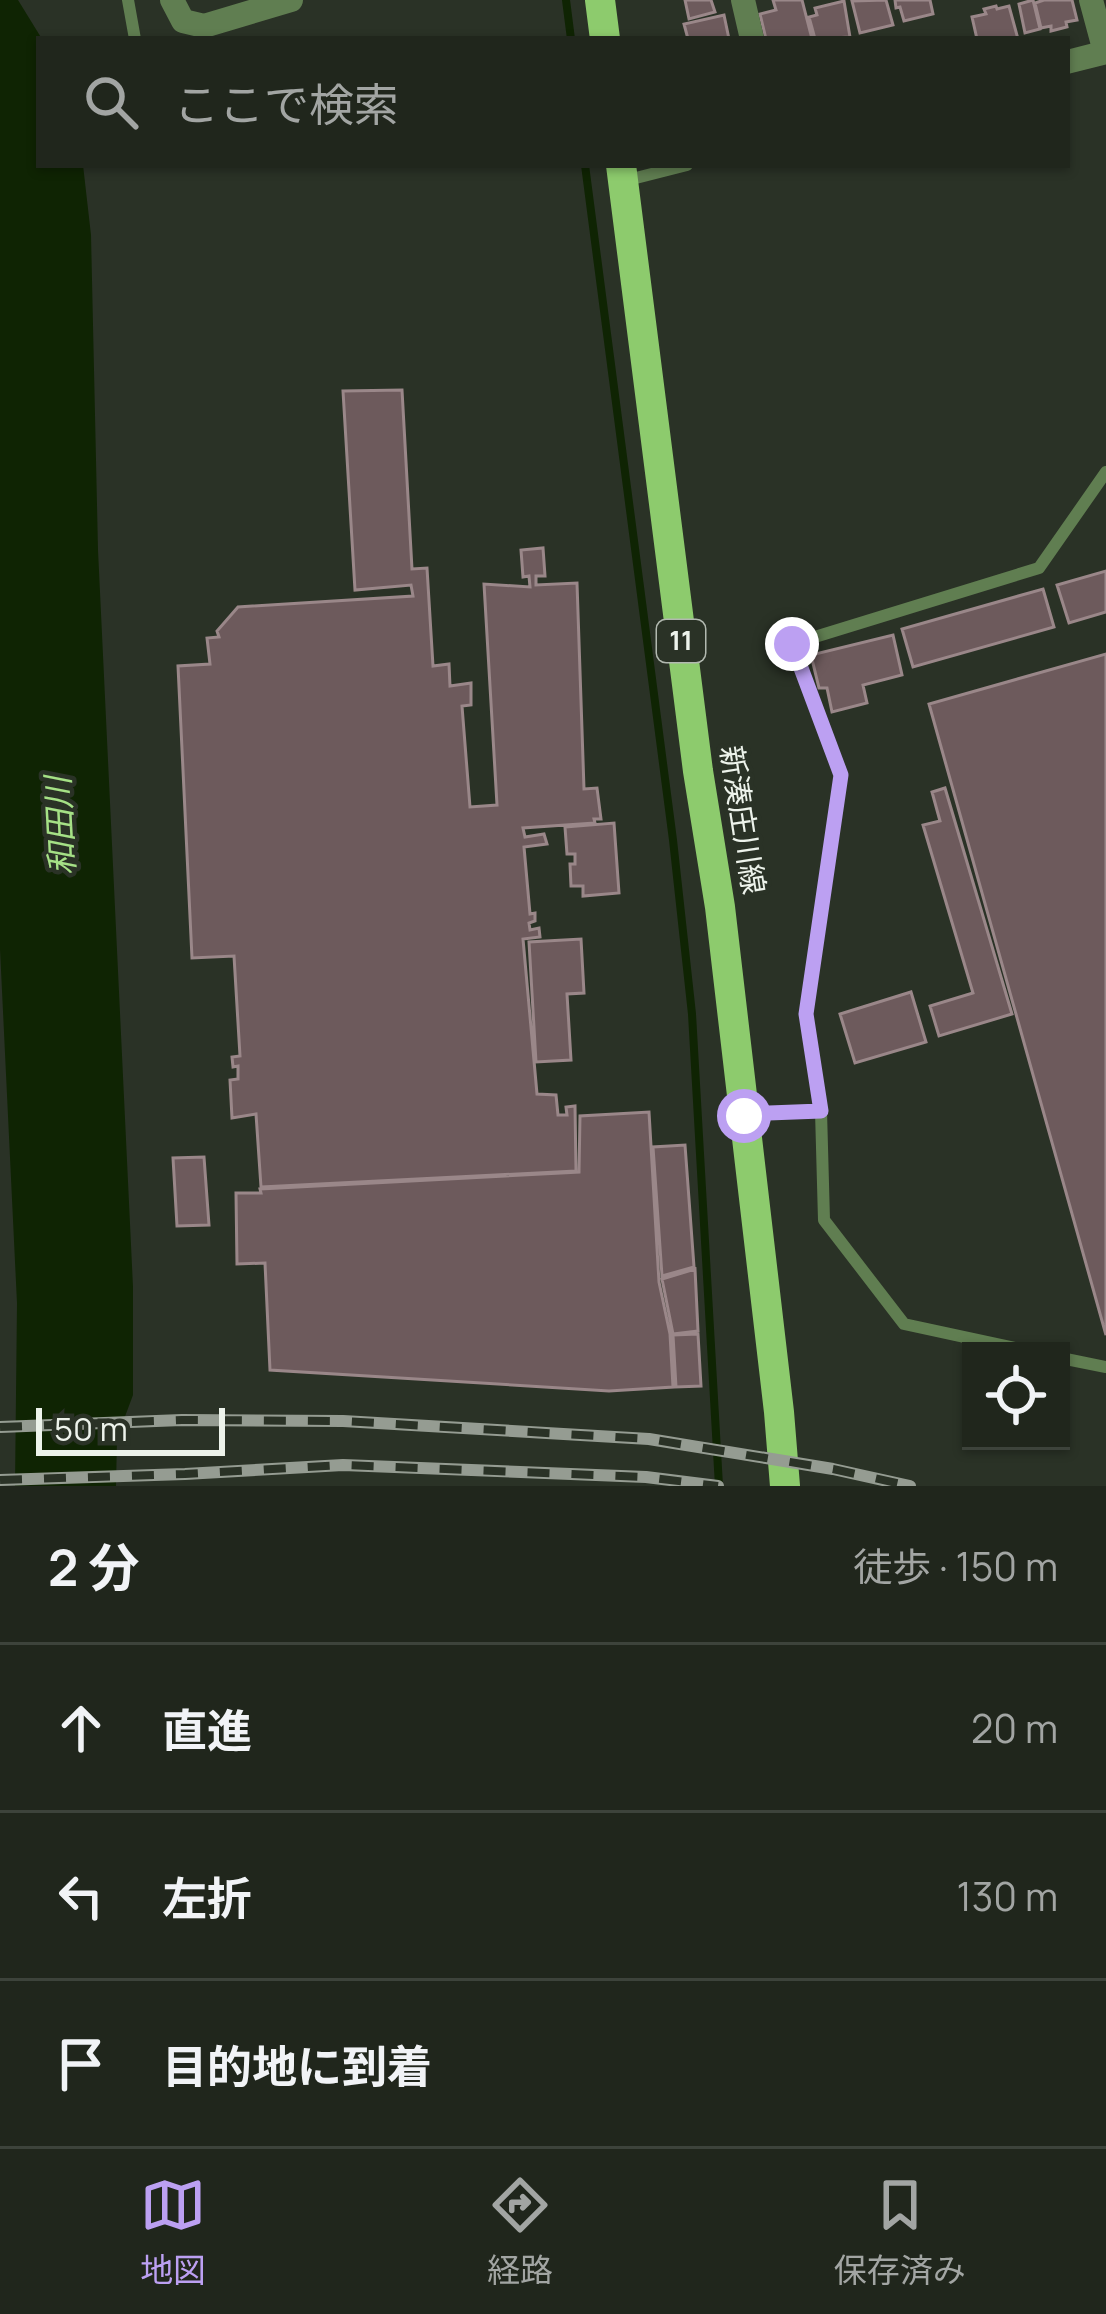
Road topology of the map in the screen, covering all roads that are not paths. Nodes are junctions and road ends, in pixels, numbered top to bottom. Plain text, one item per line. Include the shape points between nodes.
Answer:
1 (128, 0) edge
2 (172, 0) edge
3 (291, 0) edge
4 (600, 0) edge
5 (743, 0) edge
6 (1091, 0) edge
7 (134, 36) edge
8 (605, 36) edge
9 (751, 36) edge
10 (1106, 52) edge
11 (1070, 61) edge
12 (663, 168) edge
13 (622, 173) edge
14 (1106, 472) edge
15 (821, 1111) junction
16 (744, 1114) junction
17 (987, 1342) edge
18 (1070, 1360) edge
19 (1106, 1367) edge
20 (784, 1486) edge

1 - 7 lane
2 - 3 street via 183,21 204,26
4 - 8 main road
5 - 9 street
6 - 10 street
10 - 11 street
12 - 13 lane
13 - 16 main road, 新湊庄川線 / 11
14 - 15 lane via 1039,568 792,644 841,775 806,1014
15 - 16 lane
15 - 17 lane via 824,1220 904,1324
16 - 20 main road, 新湊庄川線 / 11
18 - 19 lane

